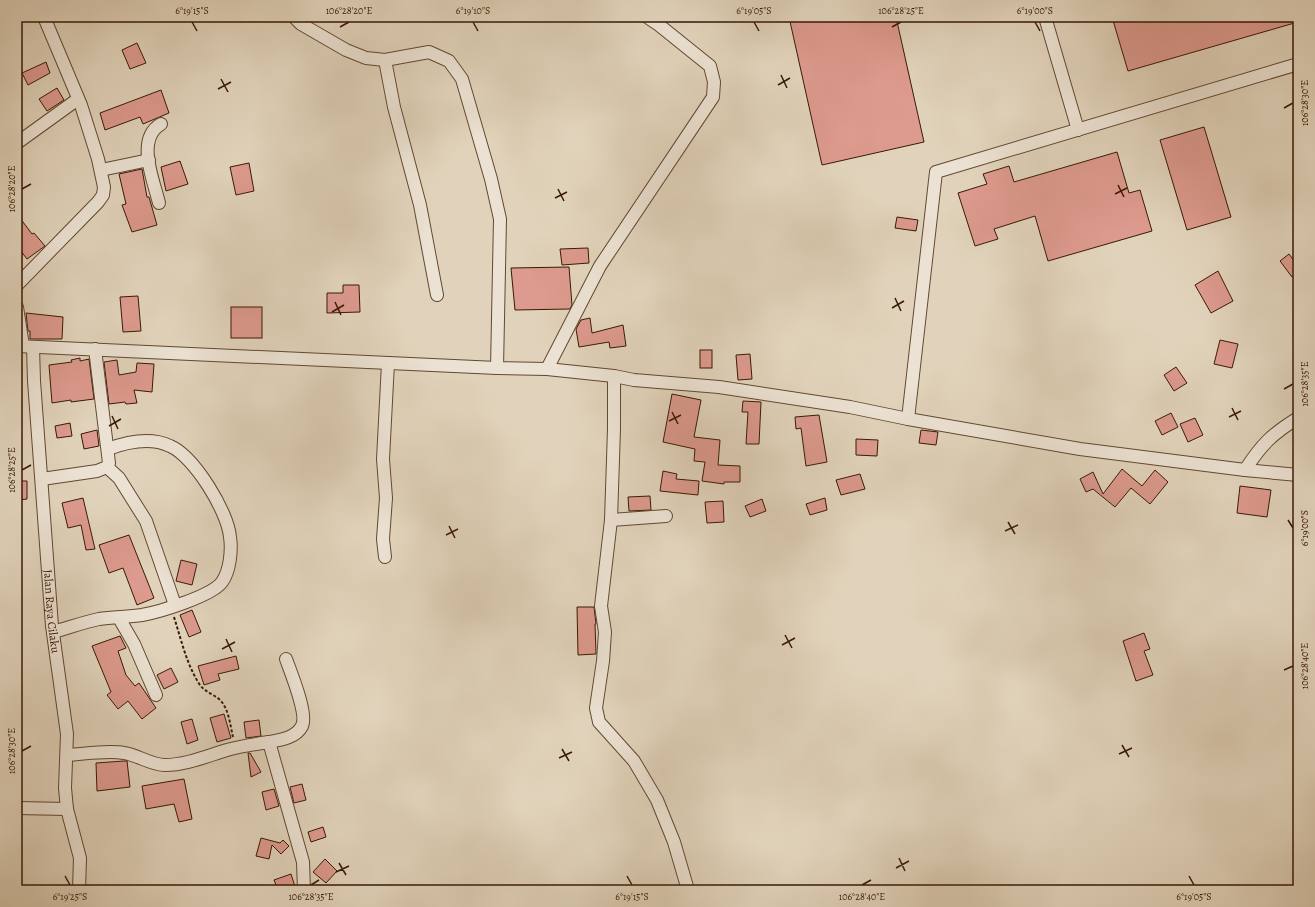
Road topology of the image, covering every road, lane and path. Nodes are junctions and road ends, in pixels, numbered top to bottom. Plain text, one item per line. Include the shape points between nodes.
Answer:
1 (44, 17) edge
2 (294, 17) edge
3 (647, 17) edge
4 (1045, 17) edge
5 (385, 60) junction
6 (1298, 64) edge
7 (78, 99) junction
8 (161, 124) dead end
9 (1078, 130) junction
10 (17, 143) edge
11 (149, 160) junction
12 (101, 170) junction
13 (159, 203) dead end
14 (17, 285) edge
15 (437, 295) dead end
16 (17, 307) edge
17 (24, 346) edge
18 (95, 350) junction
19 (388, 363) junction
20 (497, 368) junction
21 (547, 369) junction
22 (614, 376) junction
23 (1298, 418) edge
24 (908, 419) junction
25 (108, 449) junction
26 (107, 467) junction
27 (1245, 470) junction
28 (1298, 475) edge
29 (42, 479) junction
30 (666, 516) dead end
31 (611, 520) junction
32 (385, 557) dead end
33 (173, 606) junction
34 (118, 618) junction
35 (53, 632) junction
36 (286, 659) dead end
37 (156, 695) dead end
38 (269, 742) junction
39 (235, 748) junction
40 (67, 755) junction
41 (17, 808) edge
42 (67, 810) junction
43 (79, 890) edge
44 (304, 890) edge
45 (688, 890) edge

1 - 7 street
2 - 5 street via 301,24 346,50 366,58
3 - 21 street via 710,66 714,82 713,97 600,266
4 - 9 street
5 - 15 street via 420,205
5 - 20 street via 429,52 449,61 462,79 500,219
6 - 9 street
7 - 10 street
7 - 12 street
8 - 11 street via 151,132 148,139
9 - 24 street via 936,172
11 - 12 street
11 - 13 street
12 - 14 street via 103,195
16 - 17 street, Jalan Raya Cilaku
17 - 18 street
17 - 29 street, Jalan Raya Cilaku
18 - 19 street
18 - 25 street
19 - 20 street
19 - 32 street via 384,459
20 - 21 street
21 - 22 street
22 - 24 street via 719,387 850,407
22 - 31 street
23 - 27 street via 1260,446
24 - 27 street via 1080,449
25 - 26 street
25 - 33 street via 124,443 142,441 169,445 179,451 203,478 225,521 230,536 230,549 227,570 222,582 212,590
26 - 29 street via 97,471
26 - 33 street via 119,478 146,521
27 - 28 street
29 - 35 street, Jalan Raya Cilaku
30 - 31 street
31 - 45 street via 601,598 605,632 596,708 599,722 634,761 657,800 674,842
33 - 34 street
33 - 39 path via 192,671 202,689 219,700 223,706 228,716
34 - 35 street via 99,619
34 - 37 street via 134,644
35 - 40 street, Jalan Raya Cilaku via 65,719
36 - 38 street via 299,700 302,726 290,737
38 - 39 street
38 - 44 street via 303,862
39 - 40 street via 164,765 122,752
40 - 42 street, Jalan Raya Cilaku via 64,776
41 - 42 street
42 - 43 street, Jalan Raya Cilaku via 78,850

